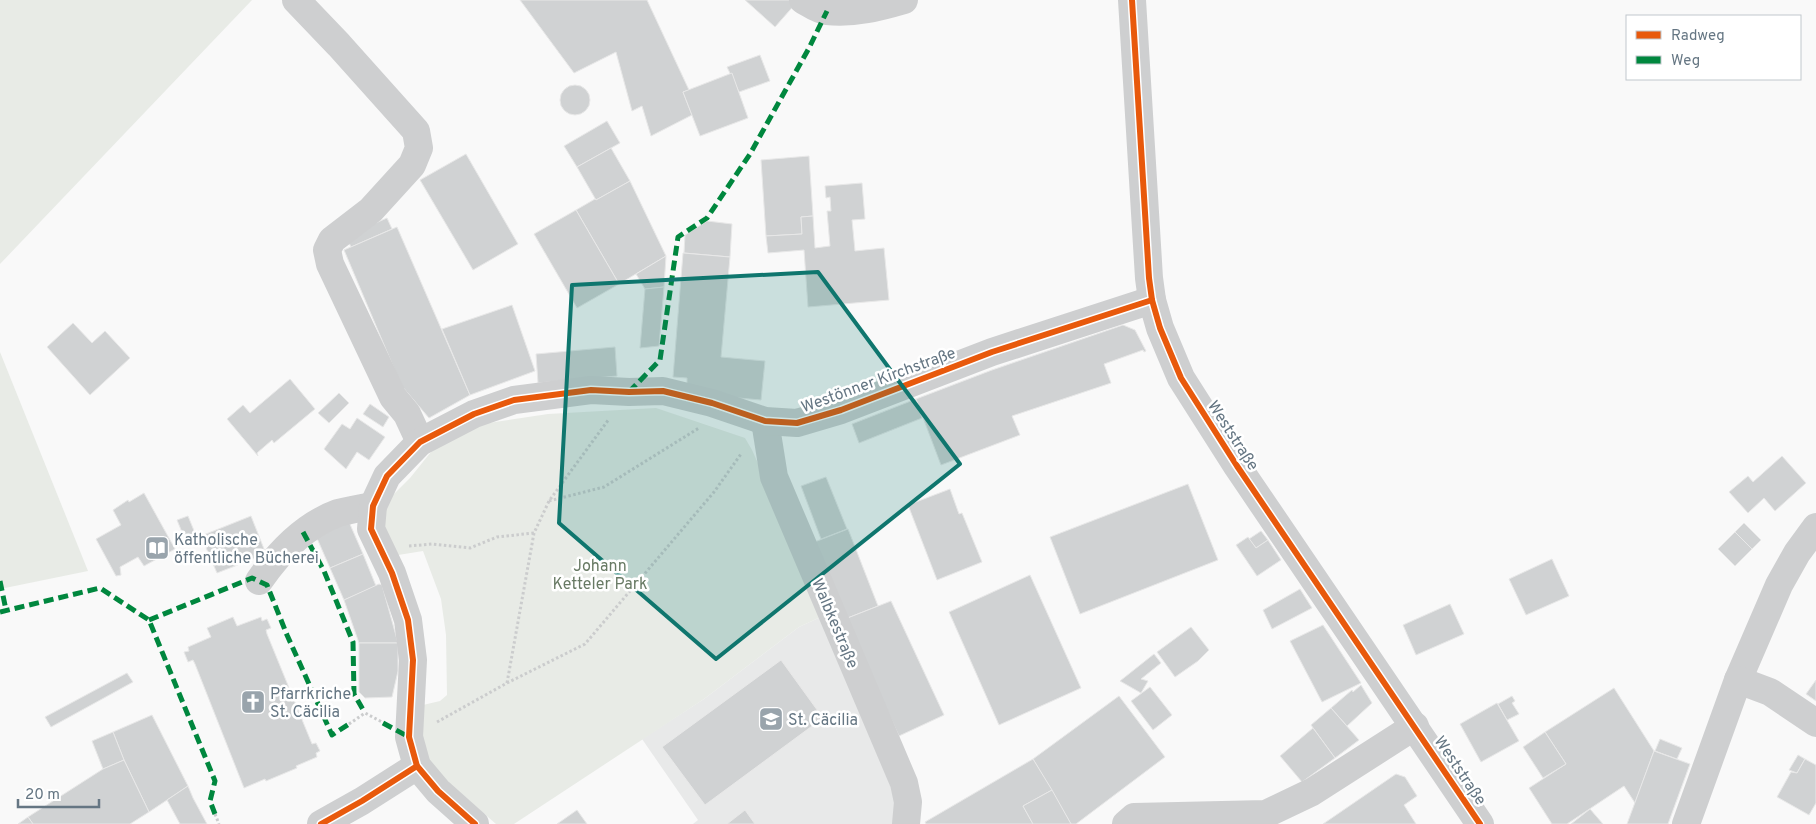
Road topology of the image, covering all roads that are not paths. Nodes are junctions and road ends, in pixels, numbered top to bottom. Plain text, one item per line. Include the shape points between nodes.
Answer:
1 (296, 0) edge
2 (803, 0) edge
3 (904, 0) edge
4 (1132, 0) edge
5 (1152, 300) junction
6 (765, 421) junction
7 (420, 442) junction
8 (373, 506) junction
9 (1816, 527) edge
10 (259, 581) dead end
11 (1738, 680) junction
12 (1816, 723) edge
13 (1415, 726) junction
14 (416, 766) junction
15 (321, 824) edge
16 (474, 824) edge
17 (906, 824) edge
18 (1126, 824) edge
19 (1480, 824) edge
20 (1686, 824) edge

1 - 7 street via 416,131 419,148 412,165 371,210 332,240 327,250 330,264 393,397 407,414
2 - 3 street via 827,11 868,10
4 - 5 street, Weststraße
5 - 6 street, Westönner Kirchstraße via 992,352 841,410 797,423
5 - 13 street, Weststraße via 1181,378 1237,466
6 - 7 street, Westönner Kirchstraße via 663,391 591,390 514,400 474,414
6 - 17 street, Walbkestraße via 774,477 904,783 908,802
7 - 8 street, Westönner Kirchstraße via 387,476
8 - 10 street via 338,514 303,532 272,562
8 - 14 street, Westönner Kirchstraße via 371,529 392,573 408,620 413,660 409,737
9 - 11 street via 1779,585
11 - 12 street via 1770,692
11 - 20 street
13 - 18 street via 1312,792 1266,814 1134,817
13 - 19 street, Weststraße
14 - 15 street
14 - 16 street

